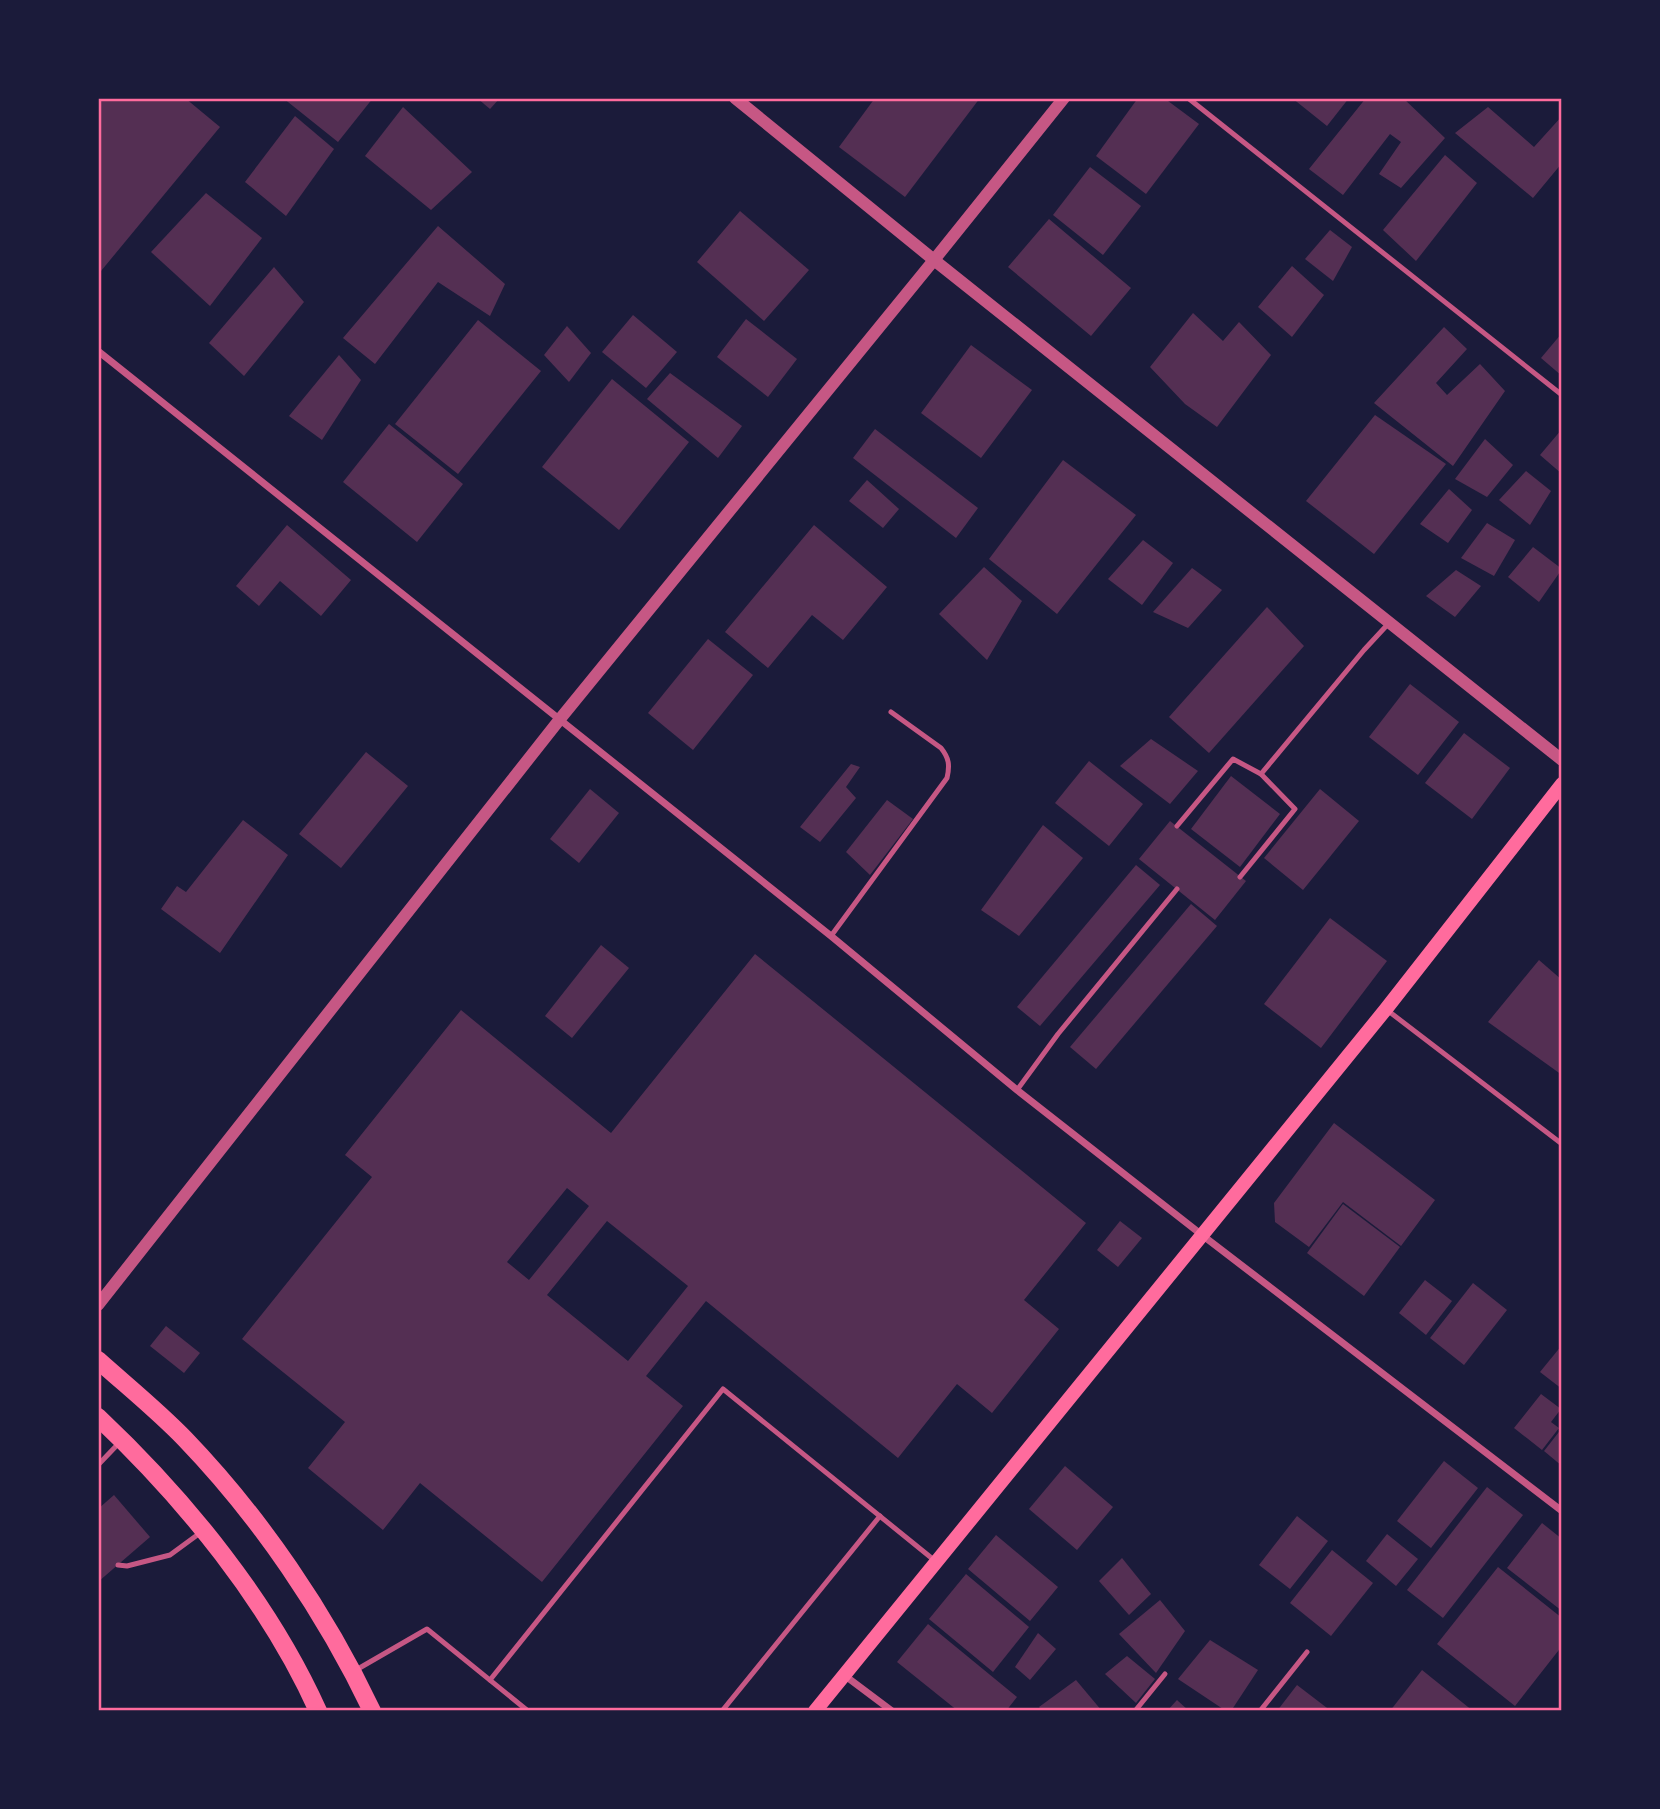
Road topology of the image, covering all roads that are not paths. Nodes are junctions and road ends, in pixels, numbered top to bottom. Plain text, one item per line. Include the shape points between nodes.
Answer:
1 (735, 98) edge
2 (1064, 98) edge
3 (1188, 98) edge
4 (934, 261) junction
5 (98, 351) edge
6 (1562, 396) edge
7 (1389, 624) junction
8 (891, 712) dead end
9 (559, 719) junction
10 (1562, 760) edge
11 (1261, 774) junction
12 (1562, 784) edge
13 (1177, 826) dead end
14 (1240, 877) dead end
15 (1177, 890) dead end
16 (831, 936) junction
17 (1386, 1009) junction
18 (1017, 1090) junction
19 (1562, 1144) edge
20 (1202, 1235) junction
21 (98, 1305) edge
22 (98, 1360) edge
23 (98, 1417) edge
24 (122, 1440) junction
25 (98, 1465) edge
26 (1562, 1511) edge
27 (880, 1516) junction
28 (203, 1531) junction
29 (937, 1562) junction
30 (118, 1565) dead end
31 (1307, 1652) dead end
32 (353, 1671) junction
33 (1165, 1674) dead end
34 (844, 1675) junction
35 (490, 1680) junction
36 (318, 1711) edge
37 (372, 1711) edge
38 (528, 1711) edge
39 (722, 1711) edge
40 (815, 1711) edge
41 (892, 1711) edge
42 (1135, 1711) edge
43 (1260, 1711) edge

1 - 4 street
2 - 4 street
3 - 6 lane
4 - 7 street
4 - 9 street
5 - 9 street
7 - 10 street
7 - 11 lane
8 - 16 lane via 941,748 950,767 947,778
9 - 16 street
9 - 21 street
11 - 13 lane via 1233,759
11 - 14 lane via 1295,809
12 - 17 main road
15 - 18 lane
16 - 18 street
17 - 19 lane
17 - 20 main road
18 - 20 street
20 - 26 street
20 - 29 main road
22 - 32 main road via 184,1437 230,1488 300,1583
23 - 24 main road
24 - 25 lane
24 - 28 main road
27 - 29 lane
27 - 35 lane via 723,1389
27 - 39 lane
28 - 30 lane via 170,1555
28 - 36 main road via 260,1607
29 - 34 main road
31 - 43 lane
32 - 35 lane via 427,1629
32 - 37 main road
33 - 42 lane
34 - 40 main road
34 - 41 street
35 - 38 lane

